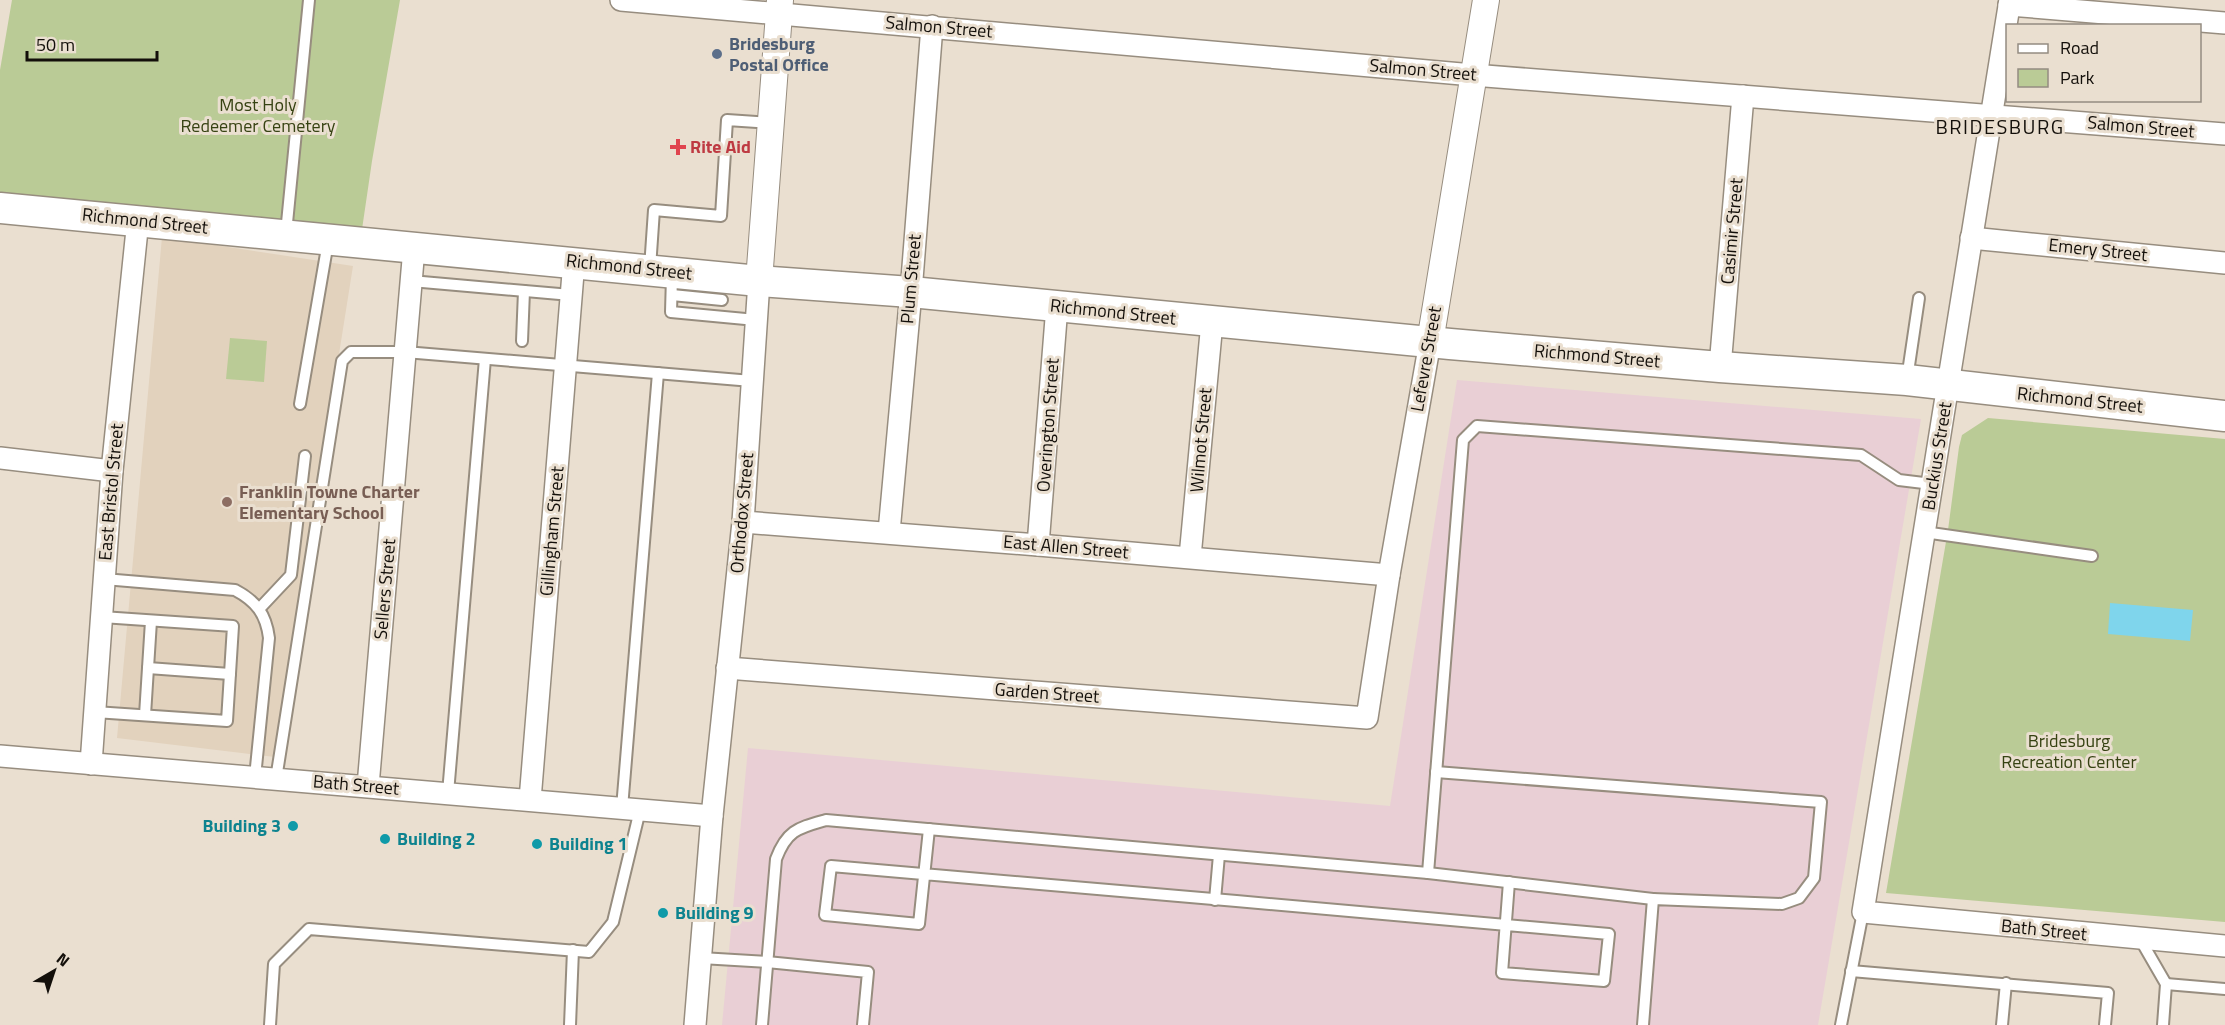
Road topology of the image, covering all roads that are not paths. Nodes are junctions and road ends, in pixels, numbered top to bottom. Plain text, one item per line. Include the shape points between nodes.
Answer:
1 (309, 0) edge
2 (621, 0) edge
3 (1486, 0) edge
4 (2009, 2) edge
5 (779, 7) edge
6 (2225, 22) edge
7 (932, 26) junction
8 (1473, 75) junction
9 (1743, 96) junction
10 (1991, 115) junction
11 (770, 123) junction
12 (2225, 134) edge
13 (0, 207) edge
14 (138, 220) junction
15 (286, 235) junction
16 (1971, 238) junction
17 (328, 239) junction
18 (414, 248) junction
19 (574, 261) junction
20 (2225, 263) edge
21 (664, 279) junction
22 (411, 281) junction
23 (759, 281) junction
24 (722, 289) junction
25 (524, 291) junction
26 (911, 292) junction
27 (571, 295) junction
28 (1919, 298) dead end
29 (1057, 306) junction
30 (721, 317) junction
31 (756, 320) junction
32 (1212, 322) junction
33 (522, 341) dead end
34 (1430, 342) junction
35 (405, 352) junction
36 (485, 358) junction
37 (566, 365) junction
38 (1720, 367) junction
39 (658, 373) junction
40 (1907, 380) junction
41 (752, 381) junction
42 (1948, 386) junction
43 (300, 404) dead end
44 (2225, 416) edge
45 (305, 456) dead end
46 (0, 458) edge
47 (112, 471) junction
48 (1932, 484) junction
49 (743, 522) junction
50 (889, 532) junction
51 (1924, 532) junction
52 (1038, 545) junction
53 (2092, 556) dead end
54 (1190, 558) junction
55 (1389, 575) junction
56 (104, 579) junction
57 (260, 608) junction
58 (102, 617) junction
59 (151, 621) junction
60 (148, 668) junction
61 (727, 668) junction
62 (230, 674) junction
63 (95, 712) junction
64 (145, 715) junction
65 (1367, 718) joint
66 (0, 756) edge
67 (91, 764) junction
68 (1436, 772) junction
69 (255, 777) junction
70 (276, 779) junction
71 (368, 786) junction
72 (448, 793) junction
73 (530, 800) junction
74 (631, 809) junction
75 (712, 816) junction
76 (929, 829) junction
77 (1219, 855) junction
78 (1428, 873) junction
79 (924, 874) junction
80 (1509, 882) junction
81 (1653, 898) junction
82 (1215, 900) junction
83 (1863, 912) junction
84 (1505, 925) junction
85 (2140, 939) junction
86 (2225, 946) edge
87 (573, 951) junction
88 (701, 958) junction
89 (767, 962) junction
90 (1851, 971) junction
91 (2006, 983) junction
92 (2166, 984) junction
93 (2225, 989) edge
94 (270, 1025) edge
95 (570, 1025) edge
96 (695, 1025) edge
97 (762, 1025) edge
98 (863, 1025) edge
99 (1643, 1025) edge
100 (1841, 1025) edge
101 (2002, 1025) edge
102 (2105, 1025) edge
103 (2163, 1025) edge

1 - 15 lane
2 - 5 street, Salmon Street
3 - 8 street, Lefevre Street
4 - 6 street
4 - 10 street, Buckius Street
5 - 7 street, Salmon Street
5 - 11 street, Orthodox Street
7 - 8 street, Salmon Street
7 - 26 street, Plum Street
8 - 9 street, Salmon Street
8 - 34 street, Lefevre Street
9 - 10 street, Salmon Street
9 - 38 street, Casimir Street
10 - 12 street, Salmon Street
10 - 16 street, Buckius Street
11 - 21 lane via 727,120 721,216 654,210
11 - 23 street, Orthodox Street
13 - 14 main road, Richmond Street
14 - 15 main road, Richmond Street
14 - 47 street, East Bristol Street
15 - 17 main road, Richmond Street
16 - 20 street, Emery Street
16 - 42 street, Buckius Street
17 - 18 main road, Richmond Street
17 - 43 lane
18 - 19 main road, Richmond Street
18 - 22 street, Sellers Street
19 - 21 main road, Richmond Street
19 - 27 street, Gillingham Street
21 - 24 main road, Richmond Street
21 - 30 lane via 671,312
22 - 25 lane
22 - 35 street, Sellers Street
23 - 24 main road, Richmond Street
23 - 26 main road, Richmond Street
23 - 31 street, Orthodox Street
24 - 30 lane
25 - 27 lane
25 - 33 lane
26 - 29 main road, Richmond Street
26 - 50 street, Plum Street
27 - 37 street, Gillingham Street
28 - 40 lane
29 - 32 main road, Richmond Street
29 - 52 street, Overington Street
30 - 31 lane
31 - 41 street, Orthodox Street
32 - 34 main road, Richmond Street
32 - 54 street, Wilmot Street
34 - 38 main road, Richmond Street
34 - 55 street, Lefevre Street
35 - 36 lane
35 - 70 lane via 351,352 342,361
35 - 71 street, Sellers Street
36 - 37 lane
36 - 72 lane
37 - 39 lane
37 - 73 street, Gillingham Street
38 - 40 main road, Richmond Street
39 - 41 lane
39 - 74 lane
40 - 42 main road, Richmond Street
41 - 49 street, Orthodox Street
42 - 44 main road, Richmond Street
42 - 48 street, Buckius Street
45 - 57 lane via 291,575
46 - 47 street
47 - 56 street, East Bristol Street
48 - 51 street, Buckius Street
48 - 68 lane via 1899,480 1861,455 1477,426 1463,440
49 - 50 street, East Allen Street
49 - 61 street, Orthodox Street
50 - 52 street, East Allen Street
51 - 53 lane
51 - 83 street, Buckius Street
52 - 54 street, East Allen Street
54 - 55 street, East Allen Street
55 - 65 street, Lefevre Street
56 - 57 lane via 235,590
56 - 58 street, East Bristol Street
57 - 69 lane via 269,638
58 - 59 lane
58 - 63 street, East Bristol Street
59 - 60 lane
59 - 62 lane via 233,626
60 - 62 lane
60 - 64 lane
61 - 65 street, Garden Street
61 - 75 street, Orthodox Street
62 - 64 lane via 227,721
63 - 64 lane
63 - 67 street, East Bristol Street
66 - 67 street, Bath Street
67 - 69 street, Bath Street
68 - 78 lane
68 - 81 lane via 1821,802 1814,878 1799,898 1782,904
69 - 70 street, Bath Street
70 - 71 street, Bath Street
71 - 72 street, Bath Street
72 - 73 street, Bath Street
73 - 74 street, Bath Street
74 - 75 street, Bath Street
74 - 87 lane via 613,922 590,952
75 - 88 street, Orthodox Street
76 - 77 lane
76 - 79 lane
76 - 89 lane via 826,820 799,827 782,844 776,859
77 - 78 lane
77 - 82 lane
78 - 80 lane
79 - 79 lane via 919,924 825,915 831,866
79 - 82 lane
80 - 81 lane
80 - 84 lane
81 - 99 lane
82 - 84 lane
83 - 85 street, Bath Street
83 - 90 lane
84 - 84 lane via 1609,934 1604,981 1502,973
85 - 86 street, Bath Street
85 - 92 lane
87 - 94 lane via 309,929 274,964
87 - 95 lane
88 - 89 lane
88 - 96 street, Orthodox Street
89 - 97 lane
89 - 98 lane via 868,972
90 - 91 lane
90 - 100 lane
91 - 101 lane
91 - 102 lane via 2108,993
92 - 93 lane
92 - 103 lane

